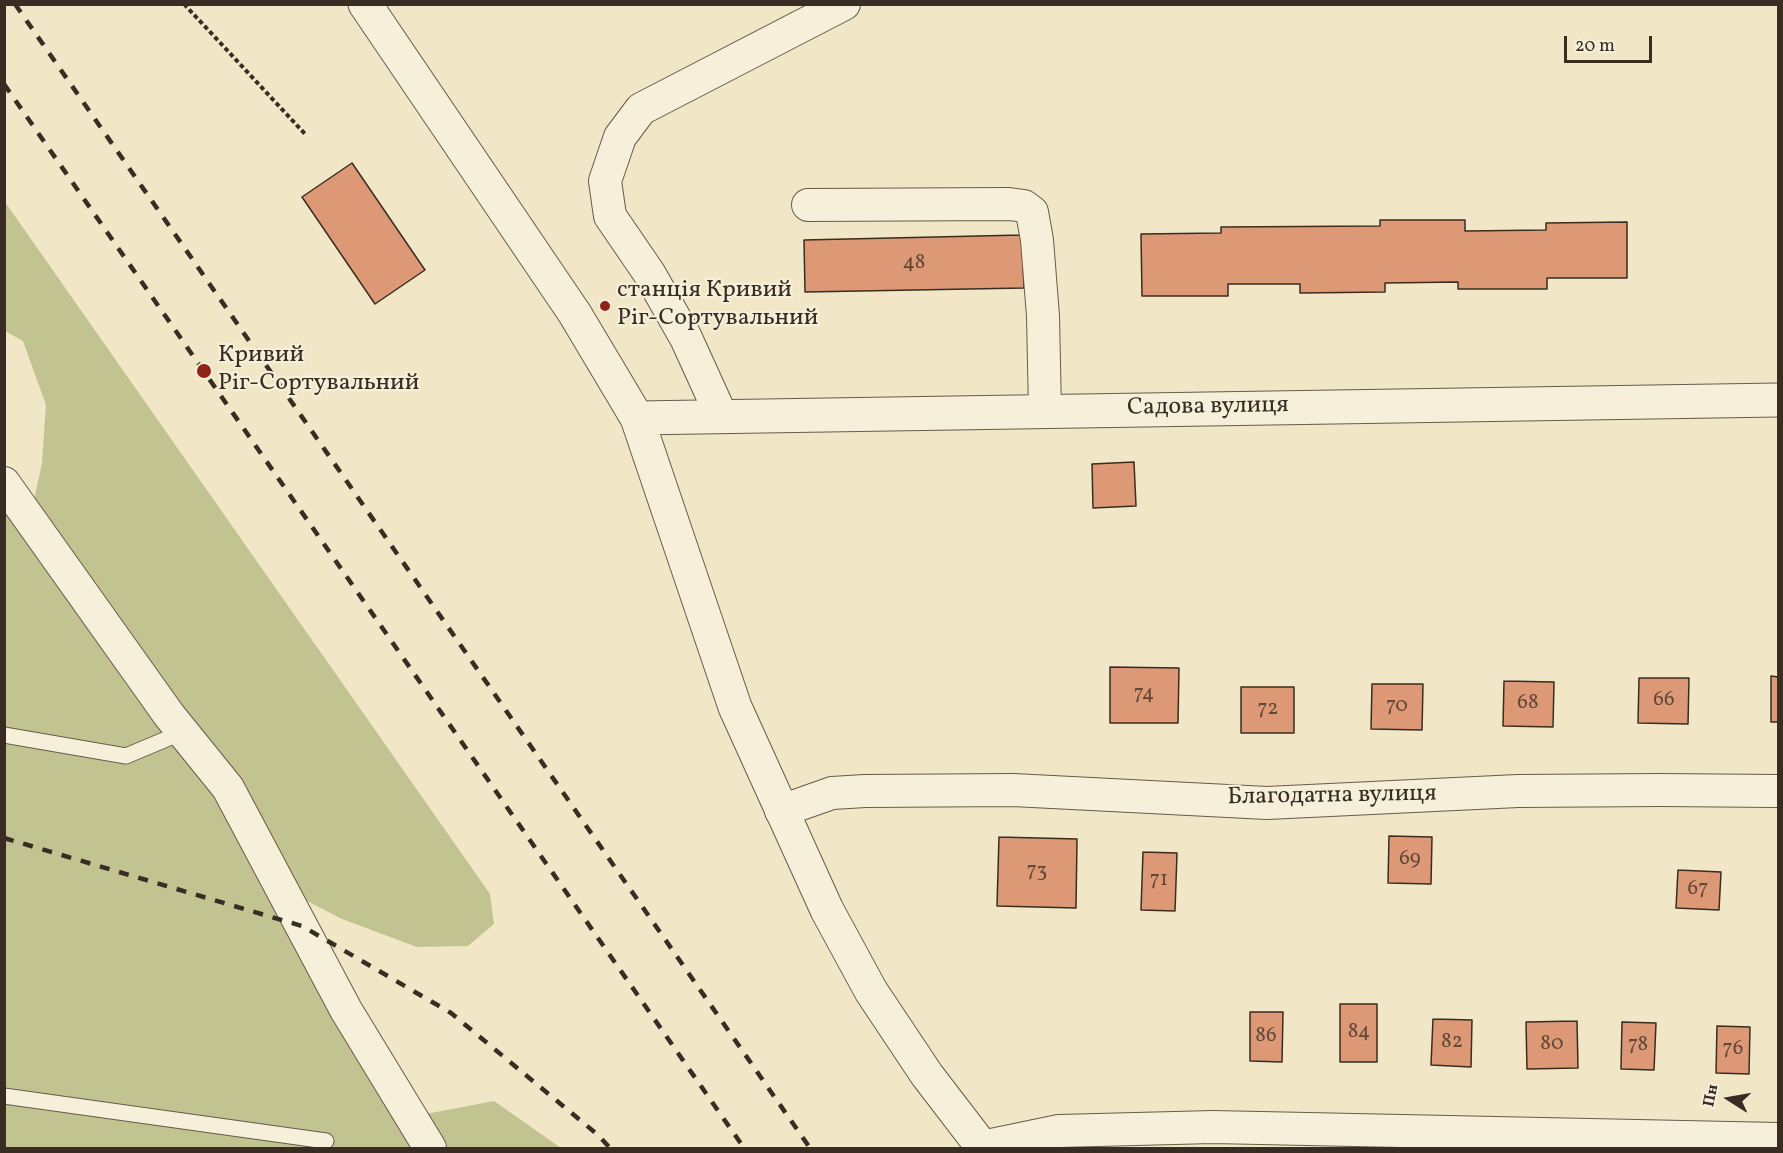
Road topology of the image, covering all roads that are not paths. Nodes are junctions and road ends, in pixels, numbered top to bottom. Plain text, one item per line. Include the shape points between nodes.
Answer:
1 (365, 4) edge
2 (843, 4) edge
3 (808, 205) dead end
4 (1779, 400) edge
5 (1045, 411) junction
6 (721, 415) junction
7 (637, 418) junction
8 (4, 483) edge
9 (183, 732) junction
10 (4, 735) edge
11 (1779, 791) edge
12 (781, 811) junction
13 (4, 1096) edge
14 (1779, 1139) edge
15 (326, 1141) dead end
16 (983, 1148) edge
17 (430, 1149) edge

1 - 7 street via 575,314
2 - 6 street via 641,110 620,137 604,181 610,216 686,338
3 - 5 street via 1009,204 1024,206 1032,212 1043,316
4 - 5 street, Садова вулиця
5 - 6 street, Садова вулиця
6 - 7 street, Садова вулиця
7 - 12 street via 735,707
8 - 9 street
9 - 10 lane via 126,756
9 - 17 street via 228,788 346,1010
11 - 12 street, Благодатна вулиця via 1518,791 1268,803 1078,792 887,790 832,793
12 - 16 street via 870,991
13 - 15 lane
14 - 16 street via 1214,1126 1059,1131

